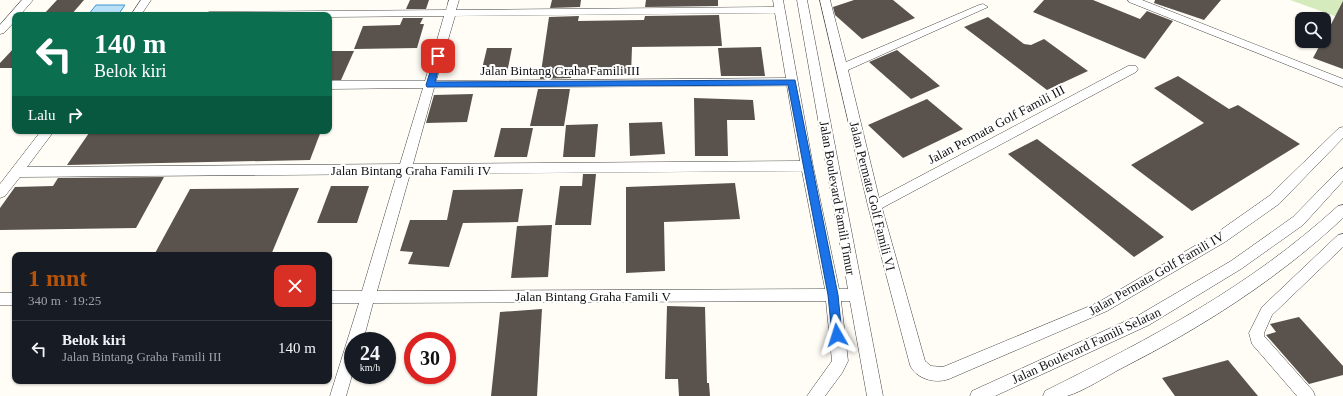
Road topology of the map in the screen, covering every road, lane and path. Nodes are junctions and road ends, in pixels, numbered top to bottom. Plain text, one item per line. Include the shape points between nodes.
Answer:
1 (28, 0) edge
2 (146, 0) edge
3 (802, 0) edge
4 (825, 0) edge
5 (1133, 0) edge
6 (779, 5) edge
7 (453, 6) edge
8 (983, 7) dead end
9 (15, 12) edge
10 (138, 12) edge
11 (290, 12) edge
12 (12, 15) edge
13 (4, 23) edge
14 (0, 31) edge
15 (842, 68) junction
16 (1132, 69) dead end
17 (792, 82) junction
18 (1343, 83) edge
19 (332, 85) edge
20 (430, 85) junction
21 (1343, 131) edge
22 (45, 134) edge
23 (807, 166) junction
24 (406, 170) junction
25 (1343, 173) edge
26 (8, 178) edge
27 (0, 193) edge
28 (875, 206) junction
29 (1343, 210) edge
30 (1343, 238) edge
31 (833, 295) junction
32 (856, 295) junction
33 (332, 297) edge
34 (368, 297) junction
35 (0, 299) edge
36 (12, 299) edge
37 (358, 332) edge
38 (943, 374) joint
39 (344, 376) edge
40 (338, 396) edge
41 (815, 396) edge
42 (875, 396) edge
43 (978, 396) edge
44 (1051, 396) edge
45 (1307, 396) edge

1 - 9 street
2 - 10 street
3 - 32 street, Jalan Boulevard Famili Timur
4 - 15 street, Jalan Permata Golf Famili VI
5 - 18 street
6 - 7 street
6 - 17 street
7 - 11 street
7 - 20 street
8 - 15 street
12 - 13 street
13 - 14 street
15 - 28 street, Jalan Permata Golf Famili VI
16 - 28 street, Jalan Permata Golf Famili III
17 - 20 street, Jalan Bintang Graha Famili III
17 - 23 street
19 - 20 street, Jalan Bintang Graha Famili III
20 - 24 street
21 - 38 street, Jalan Permata Golf Famili IV via 1274,200 1220,238 1102,307
22 - 26 street
23 - 24 street, Jalan Bintang Graha Famili IV
23 - 31 street
24 - 26 street, Jalan Bintang Graha Famili IV
24 - 34 street
25 - 43 street, Jalan Boulevard Famili Selatan via 1298,221 1236,265 1144,320
26 - 27 street
28 - 38 street, Jalan Permata Golf Famili VI via 918,365 927,372
29 - 44 street, Jalan Boulevard Famili Selatan via 1313,238 1225,300 1172,333
30 - 45 street via 1267,311 1256,333 1257,339
31 - 32 street, Jalan Bintang Graha Famili V
31 - 34 street, Jalan Bintang Graha Famili V
31 - 41 street via 840,361
32 - 42 street, Jalan Boulevard Famili Timur
33 - 34 street, Jalan Bintang Graha Famili V
34 - 37 street
35 - 36 street
39 - 40 street

